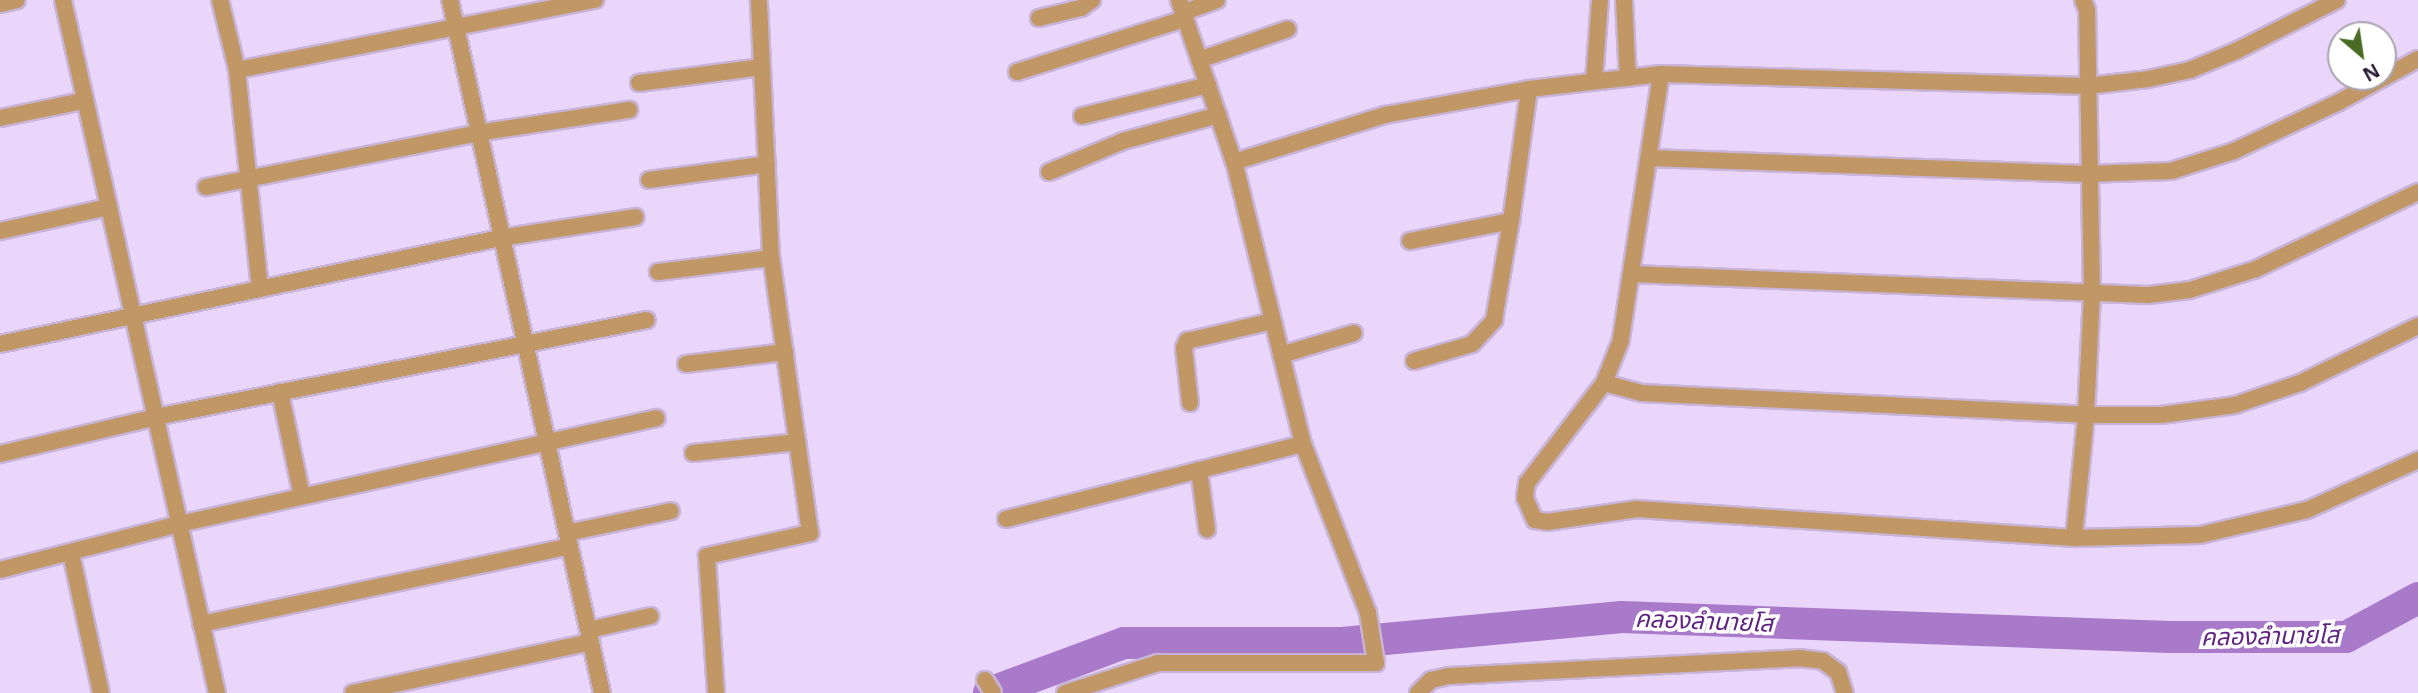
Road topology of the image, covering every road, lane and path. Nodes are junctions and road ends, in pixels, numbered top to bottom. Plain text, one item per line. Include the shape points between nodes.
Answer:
1 (17, 0) edge
2 (63, 0) edge
3 (220, 0) edge
4 (450, 0) edge
5 (595, 0) edge
6 (759, 0) edge
7 (1092, 0) edge
8 (1217, 0) edge
9 (1600, 0) edge
10 (1624, 0) edge
11 (2084, 0) edge
12 (2337, 0) edge
13 (0, 4) edge
14 (1182, 11) edge
15 (1040, 18) dead end
16 (455, 25) junction
17 (1289, 29) dead end
18 (2418, 59) edge
19 (1199, 60) junction
20 (762, 68) junction
21 (237, 70) junction
22 (1017, 72) dead end
23 (1661, 75) junction
24 (1628, 78) junction
25 (1594, 81) junction
26 (639, 83) dead end
27 (1208, 85) junction
28 (2087, 86) junction
29 (1529, 89) junction
30 (83, 101) junction
31 (628, 110) dead end
32 (1219, 115) junction
33 (1082, 116) dead end
34 (0, 118) edge
35 (478, 133) junction
36 (1650, 158) junction
37 (1234, 162) junction
38 (766, 164) junction
39 (1049, 172) dead end
40 (2088, 174) junction
41 (248, 179) junction
42 (649, 180) dead end
43 (206, 187) dead end
44 (2418, 192) edge
45 (108, 207) junction
46 (635, 217) dead end
47 (1511, 221) junction
48 (0, 231) edge
49 (500, 238) junction
50 (1410, 241) dead end
51 (771, 255) junction
52 (658, 272) dead end
53 (1632, 274) junction
54 (260, 288) junction
55 (2092, 294) junction
56 (133, 315) junction
57 (647, 320) dead end
58 (1273, 321) junction
59 (2418, 326) edge
60 (1354, 333) dead end
61 (524, 343) junction
62 (0, 344) edge
63 (785, 352) junction
64 (1281, 355) junction
65 (1414, 361) dead end
66 (687, 364) dead end
67 (1604, 383) junction
68 (280, 392) junction
69 (1190, 403) dead end
70 (2086, 415) junction
71 (156, 417) junction
72 (656, 418) dead end
73 (548, 441) junction
74 (797, 442) junction
75 (1303, 444) junction
76 (693, 453) dead end
77 (0, 454) edge
78 (2418, 460) edge
79 (1199, 470) junction
80 (302, 496) junction
81 (671, 511) dead end
82 (1006, 519) dead end
83 (179, 524) junction
84 (1207, 530) dead end
85 (2074, 538) junction
86 (569, 539) junction
87 (71, 553) junction
88 (0, 570) edge
89 (650, 616) dead end
90 (201, 624) junction
91 (590, 636) junction
92 (102, 693) edge
93 (217, 693) edge
94 (353, 693) edge
95 (602, 693) edge
96 (716, 693) edge
97 (1065, 693) edge
98 (1418, 693) edge
99 (1845, 693) edge

1 - 13 street
2 - 30 street
3 - 21 street
4 - 16 street
5 - 16 street
6 - 20 street
7 - 15 street via 1081,8
8 - 14 street
9 - 25 street
10 - 24 street
11 - 28 street via 2088,10
12 - 28 street via 2190,70
14 - 19 street
14 - 22 street
16 - 21 street
16 - 35 street
17 - 19 street
18 - 40 street via 2234,151 2171,171
19 - 27 street
20 - 26 street
20 - 38 street
21 - 41 street
23 - 24 street
23 - 28 street
23 - 36 street
24 - 25 street
25 - 29 street
27 - 32 street
27 - 33 street
28 - 40 street
29 - 37 street via 1385,115
29 - 47 street
30 - 34 street
30 - 45 street
31 - 35 street
32 - 37 street
32 - 39 street via 1124,141
35 - 41 street
35 - 49 street
36 - 40 street
36 - 53 street
37 - 58 street
38 - 42 street
38 - 51 street
40 - 55 street
41 - 43 street
41 - 54 street
44 - 55 street via 2256,269 2190,290
45 - 48 street
45 - 56 street
46 - 49 street
47 - 50 street
47 - 65 street via 1493,320 1483,335 1472,344
49 - 54 street
49 - 61 street
51 - 52 street
51 - 63 street
53 - 55 street
53 - 67 street via 1621,340
54 - 56 street
55 - 70 street
56 - 62 street
56 - 71 street
57 - 61 street
58 - 64 street
58 - 69 street via 1187,341
59 - 70 street via 2300,383 2235,405 2161,415
60 - 64 street
61 - 68 street
61 - 73 street
63 - 66 street
63 - 74 street
64 - 75 street
67 - 70 street via 1641,393
67 - 85 street via 1527,483 1525,498 1535,520 1637,509
68 - 71 street
68 - 80 street
70 - 85 street
71 - 77 street
71 - 83 street
72 - 73 street
73 - 80 street
73 - 86 street
74 - 76 street
74 - 96 street via 810,533 708,556
75 - 79 street
75 - 97 street via 1368,613 1377,660 1373,666 1158,663
78 - 85 street via 2307,510 2200,535
79 - 82 street
79 - 84 street
80 - 83 street
81 - 86 street
83 - 87 street
83 - 90 street
86 - 90 street
86 - 91 street
87 - 88 street
87 - 92 street
89 - 91 street
90 - 93 street
91 - 94 street
91 - 95 street
98 - 99 street via 1431,680 1449,676 1799,658 1823,661 1839,672

